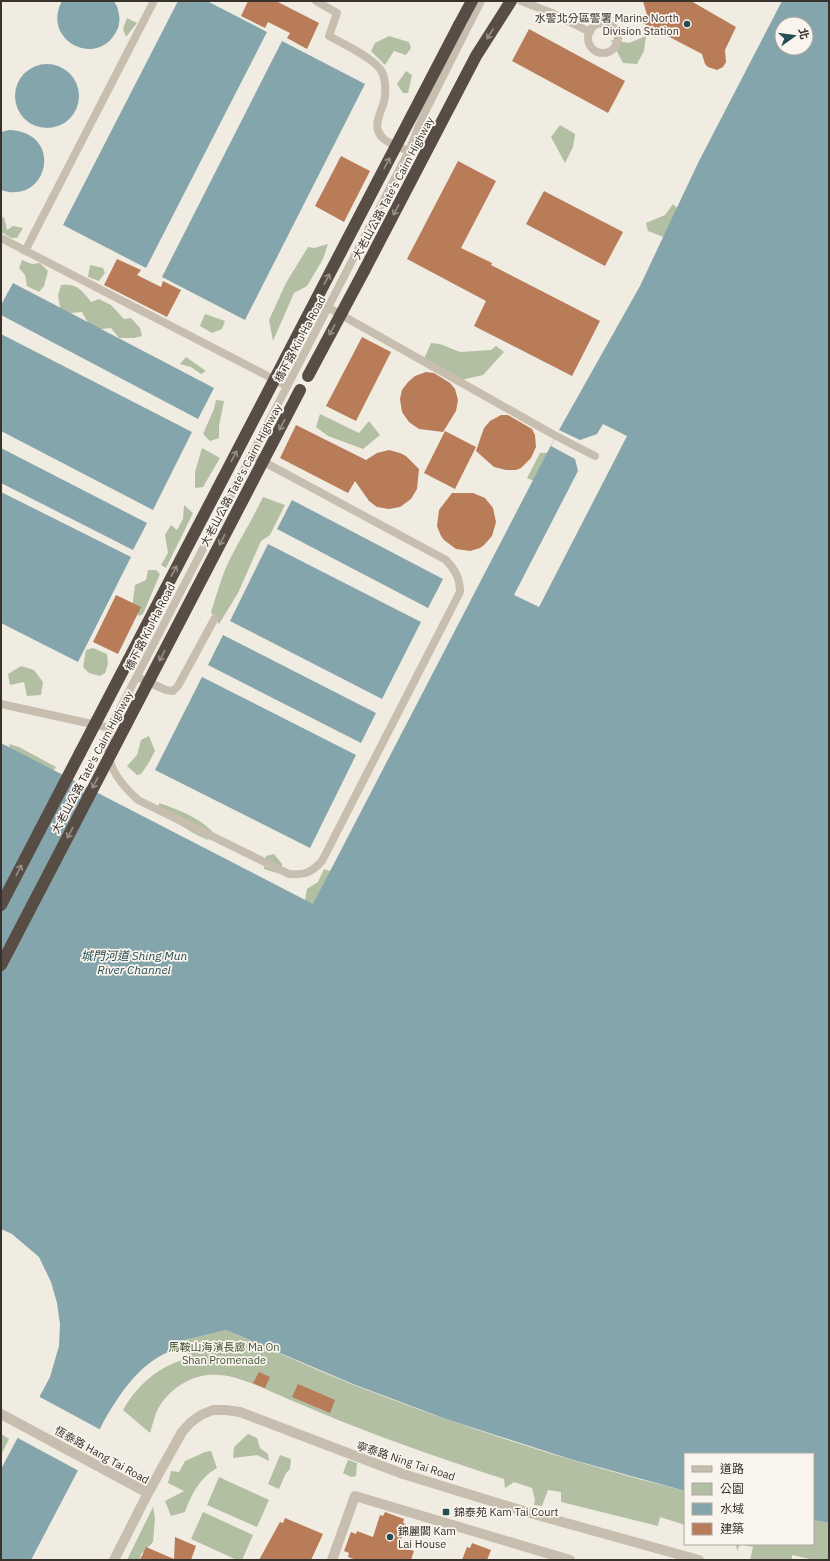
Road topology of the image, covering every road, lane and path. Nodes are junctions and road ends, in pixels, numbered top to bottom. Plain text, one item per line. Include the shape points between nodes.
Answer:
1 (154, 1) edge
2 (316, 1) edge
3 (472, 1) edge
4 (481, 1) edge
5 (511, 1) edge
6 (521, 1) edge
7 (590, 32) dead end
8 (410, 151) junction
9 (1, 238) edge
10 (25, 251) junction
11 (329, 308) junction
12 (287, 386) junction
13 (251, 455) junction
14 (594, 456) dead end
15 (215, 618) dead end
16 (137, 677) junction
17 (1, 704) edge
18 (110, 728) junction
19 (1, 905) edge
20 (1, 965) edge
21 (1, 1414) edge
22 (148, 1493) junction
23 (114, 1560) edge
24 (332, 1560) edge
25 (570, 1560) edge
26 (699, 1560) edge

1 - 10 lane
2 - 8 lane via 337,13 329,36 374,62 382,72 386,87 377,129 384,139
19 -> 3 highway, 大老山公路 Tate's Cairn Highway, bridge
4 - 8 lane, 橋下路 Kiu Ha Road via 422,118
5 -> 20 highway, 大老山公路 Tate's Cairn Highway, bridge via 476,56
6 - 7 lane
8 - 11 lane, 橋下路 Kiu Ha Road
9 - 10 lane
10 - 12 lane
11 - 12 lane, 橋下路 Kiu Ha Road
11 - 14 lane
12 - 13 lane, 橋下路 Kiu Ha Road
13 - 16 lane, 橋下路 Kiu Ha Road
13 - 18 lane via 446,560 460,581 460,592 322,861 314,870 301,875 289,874 138,800 122,786 112,769 108,740
15 - 16 lane via 173,691
16 - 18 lane, 橋下路 Kiu Ha Road
17 - 18 lane
21 - 22 street, 恆泰路 Hang Tai Road
22 - 23 street, 恆泰路 Hang Tai Road
22 - 26 street, 寧泰路 Ning Tai Road via 182,1432 191,1422 213,1410 226,1410 240,1412 403,1474 542,1517
24 - 25 street via 355,1496

